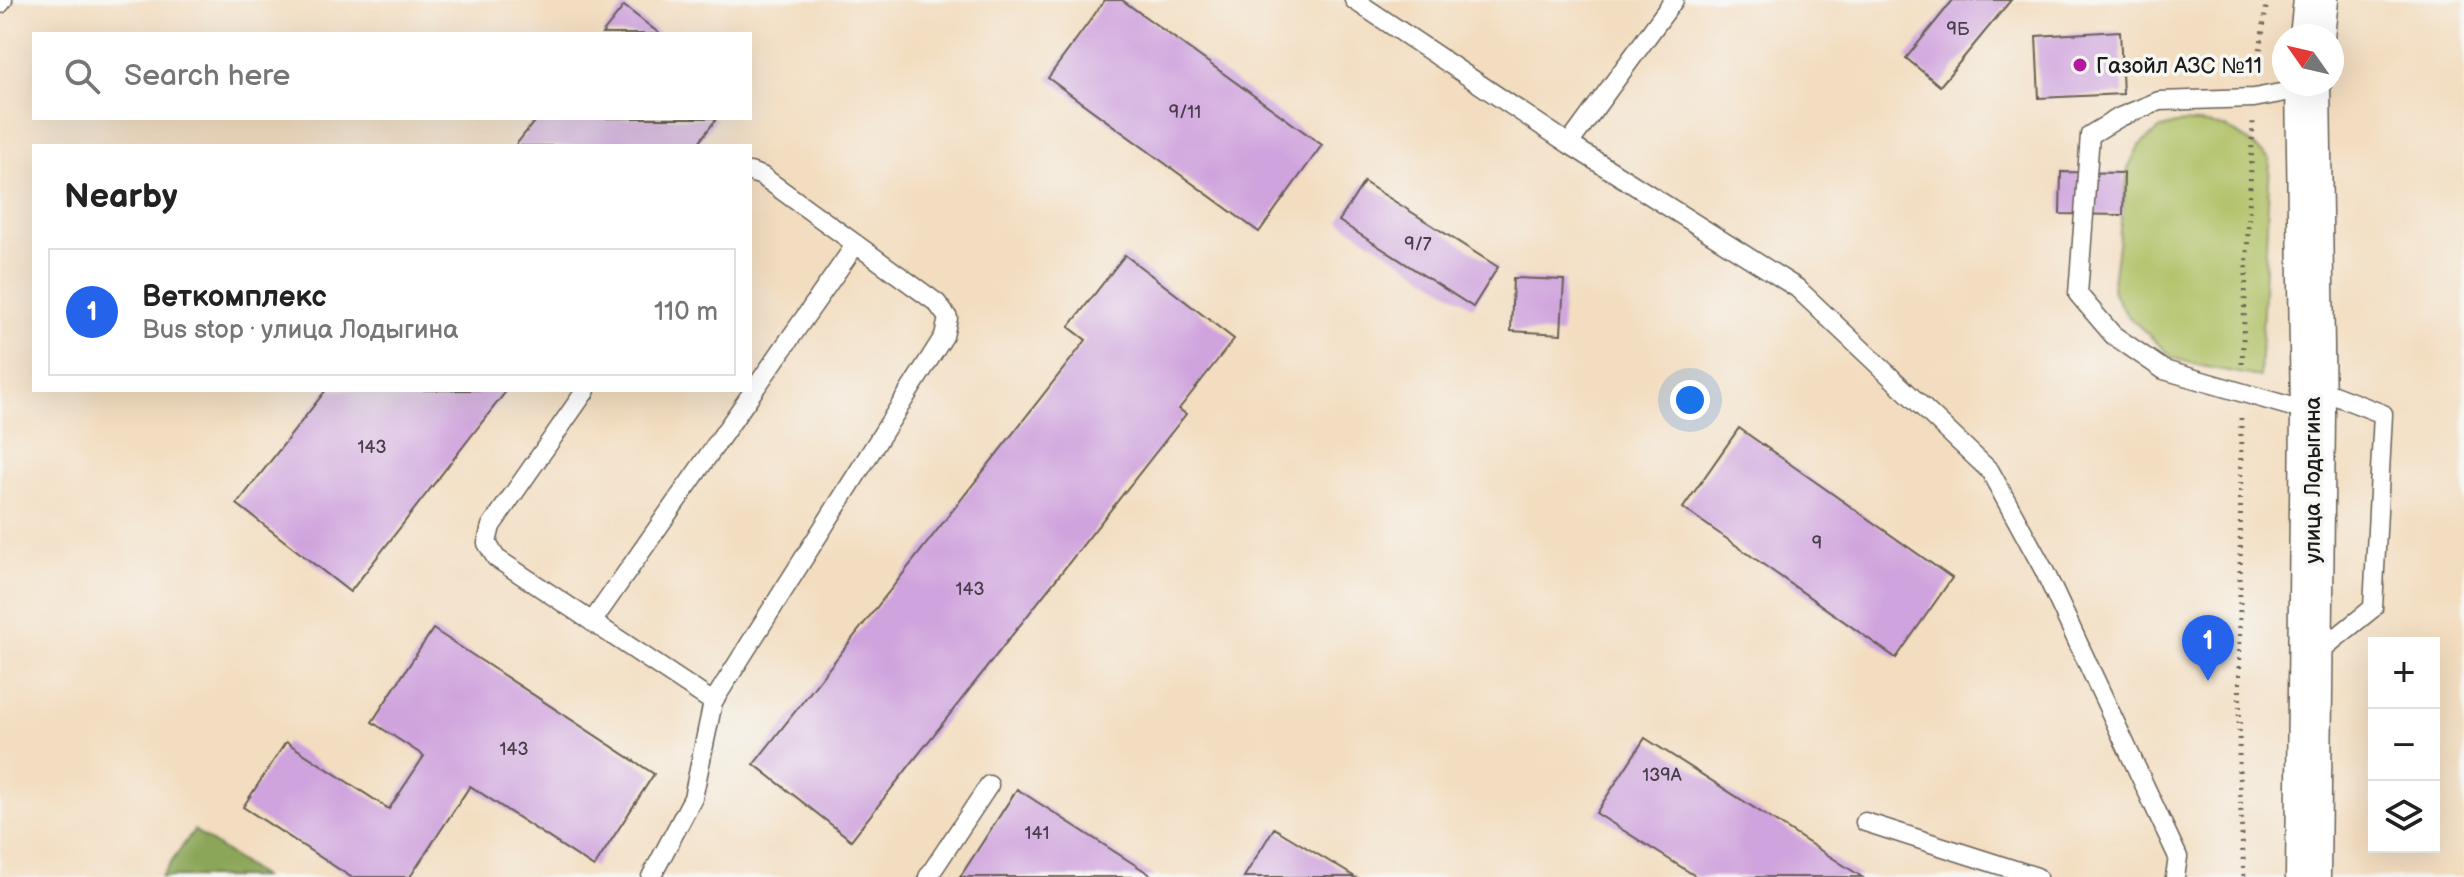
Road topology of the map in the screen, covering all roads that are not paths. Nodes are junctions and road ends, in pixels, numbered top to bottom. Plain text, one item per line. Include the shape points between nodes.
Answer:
1 (1354, 0) edge
2 (1674, 0) edge
3 (2316, 0) edge
4 (2313, 24) edge
5 (2272, 94) edge
6 (2307, 96) edge
7 (1569, 144) junction
8 (752, 173) edge
9 (856, 244) junction
10 (585, 392) edge
11 (2313, 400) junction
12 (592, 622) junction
13 (2310, 658) junction
14 (713, 702) junction
15 (989, 785) dead end
16 (1865, 822) dead end
17 (651, 877) edge
18 (928, 877) edge
19 (2037, 877) edge
20 (2175, 877) edge
21 (2308, 877) edge

1 - 7 lane
2 - 7 lane
3 - 4 main road
5 - 11 lane via 2159,101 2090,135 2078,294 2113,335 2164,370 2241,391
6 - 11 main road, улица Лодыгина
7 - 20 lane via 1797,288 1990,471 2044,570 2178,857
8 - 9 lane
9 - 12 lane
9 - 14 lane via 937,303 948,318 944,336
10 - 12 lane via 491,526 487,543 496,558
11 - 13 main road, улица Лодыгина
11 - 13 lane via 2383,414 2373,608
12 - 14 lane
13 - 21 main road, улица Лодыгина
14 - 17 lane via 693,798
15 - 18 lane
16 - 19 lane

